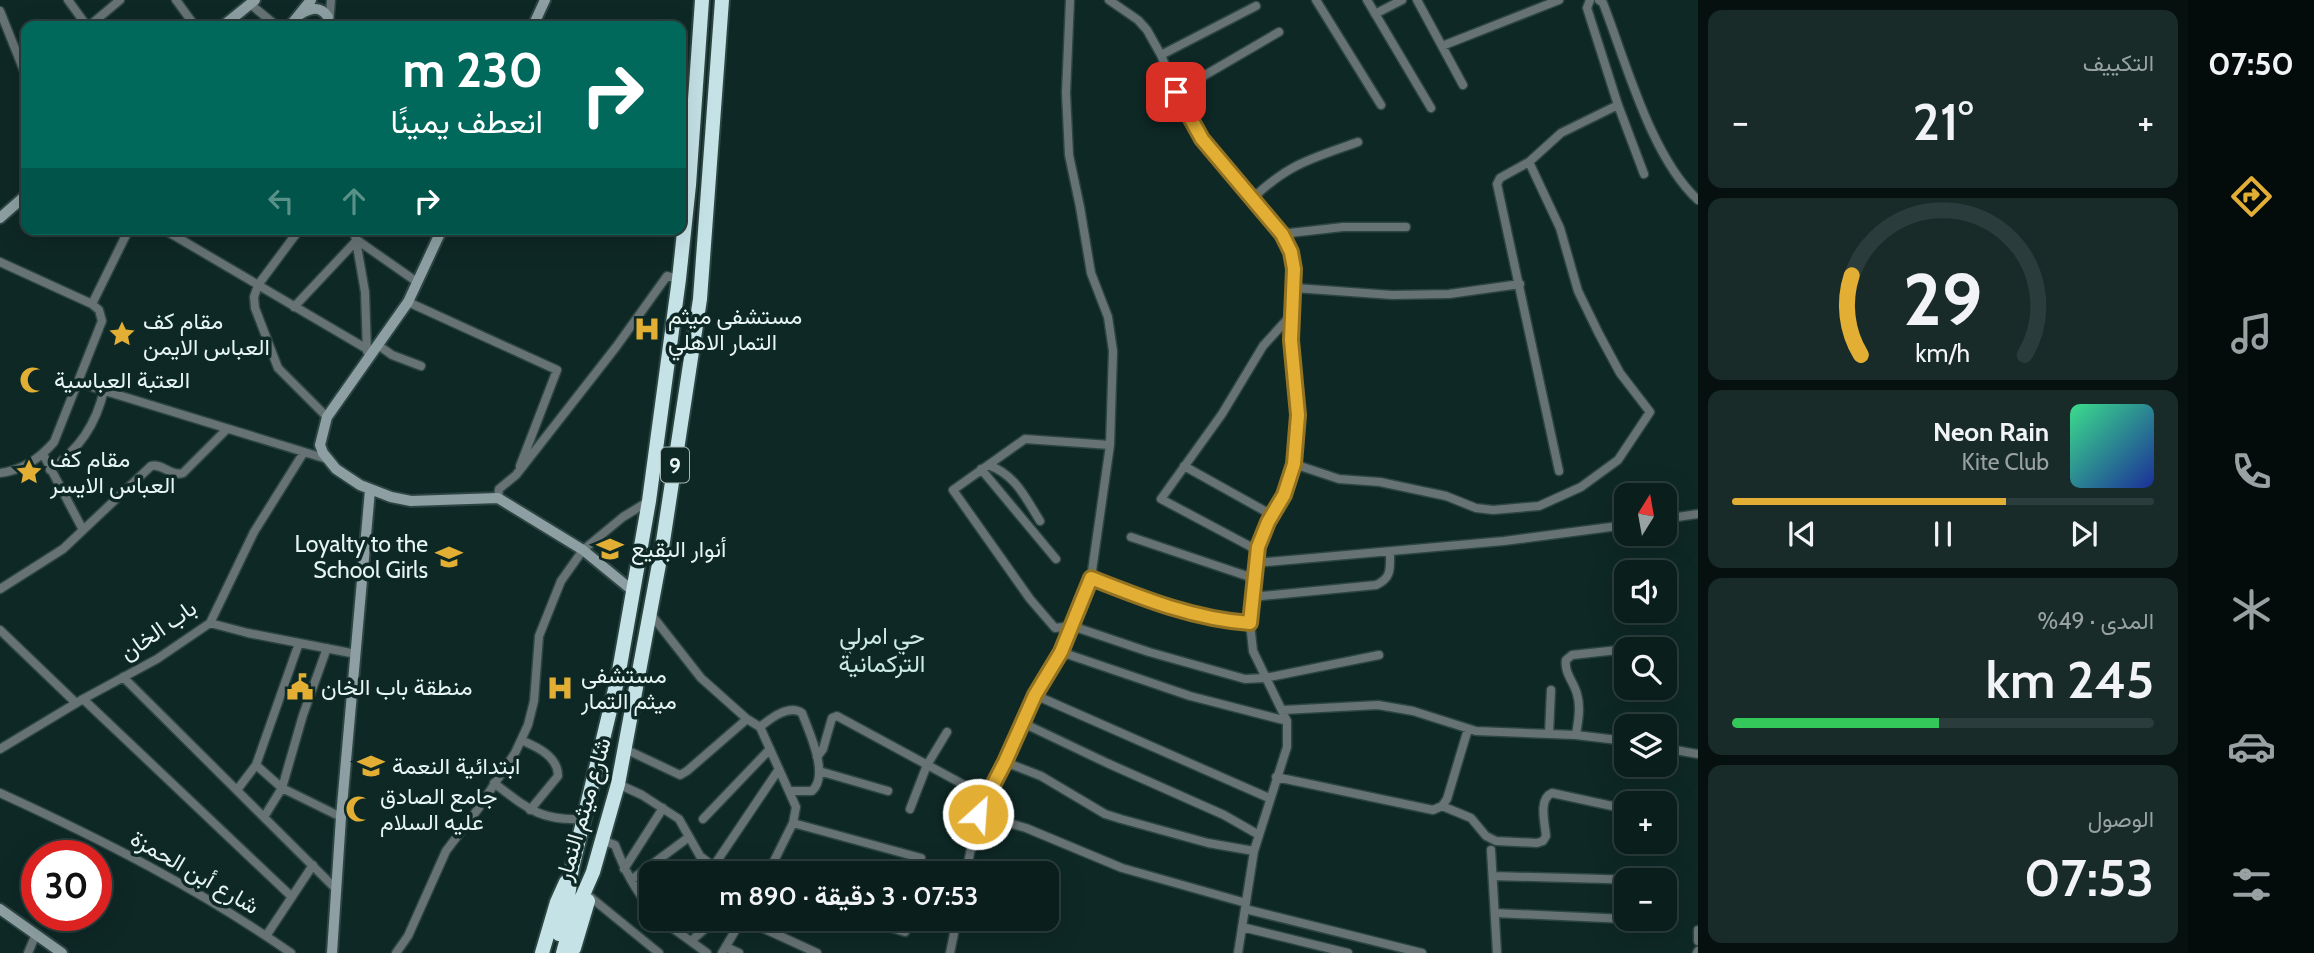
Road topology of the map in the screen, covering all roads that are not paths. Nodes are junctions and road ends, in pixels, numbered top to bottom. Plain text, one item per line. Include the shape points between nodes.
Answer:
1 (68, 0) edge
2 (120, 0) edge
3 (176, 0) edge
4 (311, 0) edge
5 (331, 0) edge
6 (545, 0) edge
7 (702, 0) edge
8 (722, 0) edge
9 (1070, 0) edge
10 (1109, 0) edge
11 (1316, 0) edge
12 (1367, 0) edge
13 (1402, 0) edge
14 (1417, 0) edge
15 (1559, 0) edge
16 (1590, 0) edge
17 (1599, 0) edge
18 (253, 2) edge
19 (1256, 6) dead end
20 (0, 11) edge
21 (1375, 13) junction
22 (299, 15) junction
23 (84, 21) edge
24 (94, 21) edge
25 (191, 21) edge
26 (229, 21) edge
27 (272, 21) edge
28 (294, 21) edge
29 (329, 21) edge
30 (535, 21) edge
31 (1279, 32) dead end
32 (1442, 46) junction
33 (1161, 55) junction
34 (21, 64) edge
35 (1463, 85) dead end
36 (1176, 92) junction
37 (1618, 104) junction
38 (1381, 105) dead end
39 (1431, 108) dead end
40 (1358, 142) dead end
41 (1529, 162) junction
42 (1644, 174) dead end
43 (1252, 198) junction
44 (21, 199) edge
45 (1698, 200) edge
46 (686, 211) edge
47 (0, 218) edge
48 (1406, 227) dead end
49 (1282, 234) junction
50 (126, 235) edge
51 (173, 235) edge
52 (295, 235) edge
53 (356, 235) edge
54 (439, 235) edge
55 (684, 235) edge
56 (357, 240) junction
57 (0, 262) edge
58 (679, 279) junction
59 (417, 282) junction
60 (1520, 284) junction
61 (258, 285) junction
62 (1295, 288) junction
63 (408, 302) junction
64 (92, 303) junction
65 (294, 307) junction
66 (1293, 313) junction
67 (672, 324) junction
68 (696, 327) junction
69 (371, 350) junction
70 (667, 360) junction
71 (691, 363) junction
72 (421, 366) dead end
73 (79, 383) junction
74 (104, 390) junction
75 (327, 416) junction
76 (227, 429) junction
77 (1110, 445) junction
78 (304, 452) junction
79 (43, 454) junction
80 (327, 459) junction
81 (1294, 464) junction
82 (1184, 466) junction
83 (985, 467) junction
84 (50, 470) junction
85 (1559, 471) dead end
86 (0, 473) edge
87 (516, 475) junction
88 (370, 489) junction
89 (498, 499) junction
90 (649, 501) junction
91 (1698, 514) edge
92 (1272, 515) junction
93 (1677, 517) edge
94 (1040, 521) dead end
95 (1614, 527) edge
96 (83, 530) junction
97 (1131, 537) dead end
98 (583, 550) junction
99 (1257, 550) junction
100 (1390, 552) junction
101 (1056, 559) dead end
102 (1255, 563) junction
103 (1091, 578) junction
104 (1253, 578) junction
105 (0, 589) edge
106 (633, 590) junction
107 (1251, 597) junction
108 (650, 612) junction
109 (210, 622) junction
110 (1250, 623) junction
111 (1072, 626) junction
112 (0, 630) edge
113 (299, 643) junction
114 (327, 648) junction
115 (623, 648) junction
116 (1614, 650) edge
117 (1061, 652) junction
118 (356, 654) junction
119 (642, 654) junction
120 (1379, 655) dead end
121 (123, 677) junction
122 (618, 677) junction
123 (1265, 678) junction
124 (638, 681) junction
125 (1551, 690) dead end
126 (1035, 695) junction
127 (80, 701) junction
128 (1283, 710) junction
129 (747, 719) junction
130 (1287, 721) junction
131 (1023, 723) junction
132 (761, 727) junction
133 (1468, 729) junction
134 (947, 732) dead end
135 (1549, 734) junction
136 (1576, 735) junction
137 (522, 740) junction
138 (1614, 740) edge
139 (0, 748) edge
140 (625, 749) junction
141 (770, 749) junction
142 (1677, 750) edge
143 (1698, 754) edge
144 (817, 757) junction
145 (1005, 762) junction
146 (256, 765) junction
147 (927, 765) junction
148 (779, 769) junction
149 (819, 771) junction
150 (1276, 777) junction
151 (495, 783) junction
152 (618, 784) junction
153 (968, 787) dead end
154 (282, 788) junction
155 (237, 790) junction
156 (789, 791) junction
157 (888, 791) dead end
158 (0, 793) edge
159 (1269, 798) junction
160 (1442, 806) junction
161 (1614, 806) edge
162 (663, 808) junction
163 (911, 809) dead end
164 (530, 810) junction
165 (978, 814) junction
166 (264, 817) junction
167 (341, 817) junction
168 (584, 819) junction
169 (703, 819) dead end
170 (793, 824) junction
171 (1259, 835) junction
172 (689, 836) junction
173 (602, 839) junction
174 (1254, 850) junction
175 (1492, 850) dead end
176 (921, 858) dead end
177 (706, 861) edge
178 (717, 861) edge
179 (774, 861) edge
180 (968, 861) edge
181 (313, 865) junction
182 (572, 868) junction
183 (624, 869) junction
184 (593, 872) junction
185 (1493, 876) junction
186 (1614, 879) edge
187 (631, 880) junction
188 (335, 888) junction
189 (639, 892) edge
190 (589, 896) junction
191 (292, 897) junction
192 (1245, 906) junction
193 (0, 909) edge
194 (1495, 913) junction
195 (1614, 918) edge
196 (568, 919) junction
197 (1242, 927) junction
198 (1698, 930) edge
199 (677, 931) edge
200 (702, 931) edge
201 (736, 931) edge
202 (769, 931) edge
203 (902, 931) edge
204 (955, 931) edge
205 (905, 932) dead end
206 (36, 934) junction
207 (266, 936) junction
208 (1698, 940) edge
209 (691, 941) junction
210 (724, 950) edge
211 (572, 952) edge
212 (27, 953) edge
213 (62, 953) edge
214 (291, 953) edge
215 (332, 953) edge
216 (396, 953) edge
217 (542, 953) edge
218 (553, 953) edge
219 (659, 953) edge
220 (707, 953) edge
221 (739, 953) edge
222 (817, 953) edge
223 (950, 953) edge
224 (1238, 953) edge
225 (1348, 953) edge
226 (1422, 953) edge
227 (1497, 953) edge

1 - 23 street
2 - 24 street
3 - 25 street
4 - 22 street
5 - 29 street
6 - 30 street
7 - 46 highway, شارع ميثم التمار / 9
8 - 68 highway, شارع ميثم التمار / 9
9 - 77 street via 1069,155 1091,273 1108,317
10 - 33 street via 1138,20
11 - 38 street
12 - 21 street
13 - 21 street
14 - 32 street
15 - 32 street
16 - 37 street via 1587,8
17 - 45 street via 1645,117 1676,177
18 - 26 street
18 - 27 street
19 - 33 street
20 - 34 street
21 - 39 street
22 - 28 street
22 - 29 street via 314,8 325,12
31 - 36 street
32 - 35 street
33 - 36 street
36 - 43 street via 1202,139
37 - 41 street via 1561,133
37 - 42 street
40 - 43 street via 1294,165
41 - 60 street via 1497,184
41 - 81 street via 1560,228 1578,291 1620,373 1650,412 1618,460 1581,487 1539,506 1493,510 1380,482 1325,476
43 - 49 street
44 - 47 street
48 - 49 street via 1343,227
49 - 62 street via 1291,252
50 - 64 street
51 - 61 street
52 - 61 street
53 - 56 street
54 - 59 street
55 - 58 highway, شارع ميثم التمار / 9
56 - 59 street
56 - 65 street
56 - 69 street
57 - 64 street
58 - 67 highway, شارع ميثم التمار / 9
58 - 87 street via 667,276
59 - 63 street
60 - 62 street via 1437,295
60 - 85 street
61 - 65 street
61 - 75 street via 255,308 278,368
62 - 66 street
63 - 69 street
63 - 87 street via 557,370
64 - 73 street via 102,323
65 - 69 street
66 - 81 street via 1298,415
66 - 82 street via 1264,346
67 - 68 highway via 683,334
67 - 70 highway, شارع ميثم التمار / 9
68 - 71 highway, شارع ميثم التمار / 9
69 - 72 street
69 - 75 street
70 - 71 highway via 671,352 680,350 688,354
70 - 90 highway, شارع ميثم التمار / 9
71 - 108 highway, شارع ميثم التمار / 9
73 - 74 street
73 - 79 street via 59,432
74 - 76 street
74 - 84 street via 91,427
75 - 80 street via 320,445
76 - 78 street
76 - 96 street via 183,473 151,466
77 - 83 street via 1025,439
77 - 103 street
78 - 80 street
78 - 109 street, باب الخان via 254,532
79 - 84 street
79 - 86 street via 23,467
80 - 88 street
81 - 92 street
82 - 92 street
82 - 99 street via 1161,499
83 - 94 street via 1001,469 1017,483
83 - 101 street
83 - 111 street via 953,490 1055,628
84 - 96 street
87 - 89 street via 499,489
88 - 89 street via 411,500
88 - 118 street
89 - 98 street
90 - 98 street
90 - 106 highway, شارع ميثم التمار / 9
91 - 93 street
92 - 99 street
95 - 100 street
96 - 105 street via 45,562
97 - 104 street
98 - 106 street
98 - 137 street via 561,581 543,621 534,701
99 - 102 street
100 - 102 street
100 - 107 street via 1390,574 1376,585
102 - 104 street
103 - 110 street via 1190,614
103 - 111 street
104 - 107 street
106 - 115 highway, شارع ميثم التمار / 9
107 - 110 street
108 - 119 highway, شارع ميثم التمار / 9
108 - 129 street via 701,678
109 - 113 street
109 - 121 street, باب الخان
110 - 123 street via 1253,651
111 - 117 street
111 - 123 street via 1245,679
112 - 127 street
113 - 114 street
113 - 146 street
114 - 118 street
114 - 154 street
115 - 119 highway via 634,657
115 - 122 highway, شارع ميثم التمار / 9
116 - 136 street via 1572,655 1566,660 1579,708
117 - 126 street
117 - 130 street via 1190,696
118 - 167 street
119 - 124 highway, شارع ميثم التمار / 9
120 - 123 street
121 - 127 street, باب الخان
121 - 155 street
122 - 124 highway via 632,671
122 - 168 highway, شارع ميثم التمار / 9
123 - 128 street
124 - 140 highway, شارع ميثم التمار / 9
125 - 135 street
126 - 131 street
126 - 159 street
127 - 139 street, باب الخان
127 - 191 street
128 - 130 street
128 - 133 street via 1378,705
129 - 132 street
129 - 140 street via 680,775
130 - 150 street via 1287,747
131 - 145 street
131 - 171 street
132 - 141 street
132 - 144 street via 783,712 799,710
133 - 135 street
133 - 160 street
134 - 147 street
135 - 136 street
136 - 138 street
137 - 151 street
137 - 164 street via 545,752 558,771
140 - 152 highway, شارع ميثم التمار / 9
141 - 148 street
141 - 169 street
142 - 143 street
144 - 147 street via 832,718 837,716
144 - 149 street
145 - 165 street
145 - 174 street via 1041,776 1121,820
146 - 154 street
146 - 155 street
147 - 153 street
147 - 163 street
148 - 156 street
148 - 178 street
149 - 156 street via 812,791
149 - 157 street
150 - 159 street
150 - 160 street via 1421,808
151 - 164 street
151 - 216 street via 446,851
152 - 162 street
152 - 173 highway, شارع ميثم التمار / 9
154 - 166 street
154 - 167 street
155 - 166 street
156 - 170 street via 796,807
158 - 207 street, شارع أبن الحمزة via 163,872
159 - 171 street
160 - 161 street via 1471,818 1496,841 1537,843 1546,836 1546,795
162 - 172 street via 679,818
162 - 183 street
164 - 168 street via 549,817
165 - 180 street
165 - 192 street via 1026,828 1122,868
166 - 181 street
167 - 188 street
168 - 182 highway, شارع ميثم التمار / 9
170 - 176 street
170 - 179 street
171 - 174 street
172 - 177 street
172 - 187 street
173 - 183 street via 615,845
173 - 184 highway, شارع ميثم التمار / 9
174 - 192 street
175 - 185 street
181 - 188 street
181 - 191 street
182 - 196 highway, شارع ميثم التمار / 9
182 - 217 highway
183 - 187 street
184 - 190 highway
184 - 196 highway, شارع ميثم التمار / 9
185 - 186 street
185 - 194 street
187 - 189 street
188 - 215 street
190 - 211 highway
190 - 219 street
191 - 207 street
192 - 197 street
192 - 226 street
193 - 206 street
194 - 195 street
194 - 227 street
196 - 211 highway, 9
196 - 218 highway, 9
197 - 224 street
197 - 225 street
198 - 208 street
199 - 209 street
200 - 209 street
201 - 210 street
202 - 222 street
203 - 205 street
204 - 223 street
206 - 212 street
206 - 213 street
207 - 214 street, شارع أبن الحمزة
209 - 220 street
210 - 221 street

